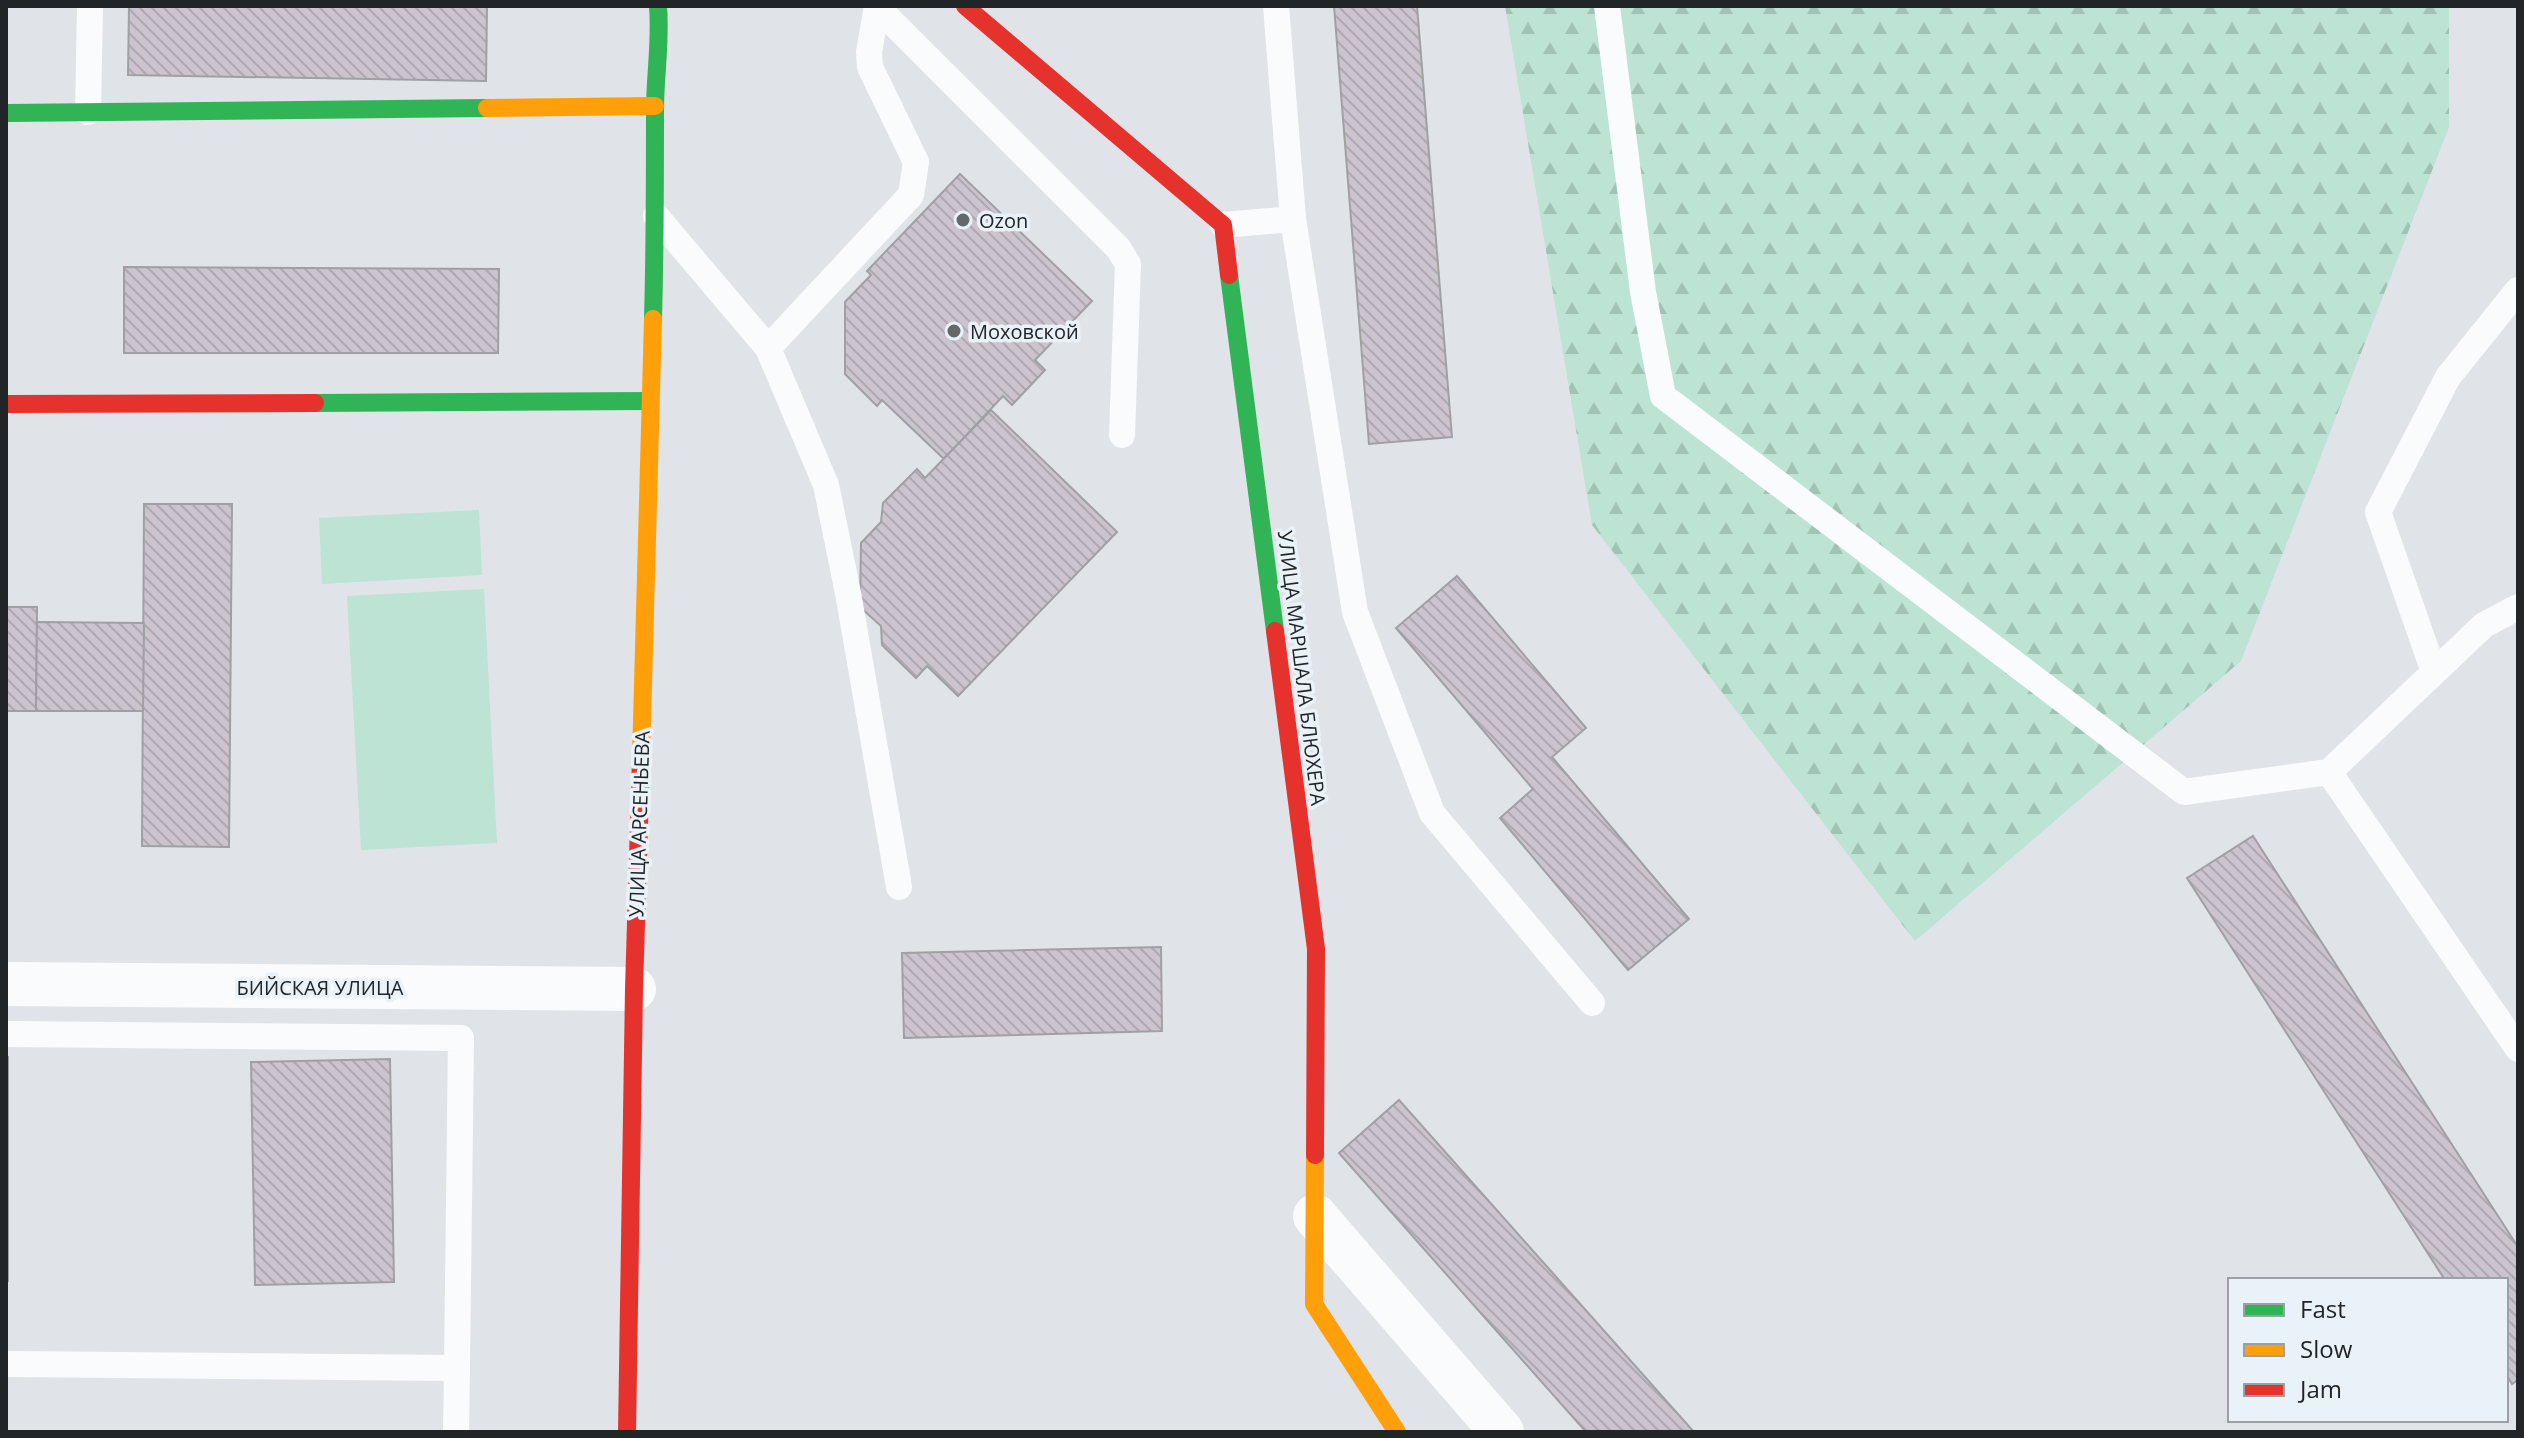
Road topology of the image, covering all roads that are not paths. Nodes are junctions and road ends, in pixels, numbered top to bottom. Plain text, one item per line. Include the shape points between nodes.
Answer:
1 (90, 6) edge
2 (658, 6) edge
3 (965, 6) edge
4 (1276, 6) edge
5 (1607, 6) edge
6 (877, 7) edge
7 (655, 106) junction
8 (88, 112) junction
9 (6, 113) edge
10 (656, 216) junction
11 (1293, 219) junction
12 (1223, 225) junction
13 (2518, 290) edge
14 (768, 348) junction
15 (650, 401) junction
16 (6, 404) edge
17 (1122, 435) dead end
18 (2518, 607) edge
19 (2434, 672) junction
20 (2329, 772) junction
21 (899, 887) dead end
22 (6, 984) edge
23 (634, 989) junction
24 (1592, 1003) dead end
25 (6, 1034) edge
26 (2518, 1049) edge
27 (1315, 1216) junction
28 (6, 1364) edge
29 (457, 1368) junction
30 (456, 1432) edge
31 (627, 1432) edge
32 (1397, 1432) edge
33 (1502, 1432) edge

1 - 8 lane
2 - 7 street, УЛИЦА АРСЕНЬЕВА
3 - 12 street
4 - 11 lane
5 - 20 lane via 1643,292 1663,396 2184,792
6 - 14 lane via 870,67 916,162 911,195
6 - 17 lane via 1118,248 1128,264
7 - 8 street
7 - 10 street, УЛИЦА АРСЕНЬЕВА
8 - 9 street
10 - 14 lane
10 - 15 street, УЛИЦА АРСЕНЬЕВА
11 - 12 lane
11 - 24 lane via 1360,626 1432,813
12 - 27 street, УЛИЦА МАРШАЛА БЛЮХЕРА via 1316,949
13 - 19 lane via 2448,377 2378,512
14 - 21 lane via 826,485
15 - 16 street
15 - 23 street, УЛИЦА АРСЕНЬЕВА
18 - 19 lane via 2484,625
19 - 20 lane
20 - 26 lane
22 - 23 street, БИЙСКАЯ УЛИЦА
23 - 31 street, УЛИЦА АРСЕНЬЕВА
25 - 29 lane via 461,1038
27 - 32 street, УЛИЦА МАРШАЛА БЛЮХЕРА via 1314,1304
27 - 33 street
28 - 29 lane
29 - 30 lane

